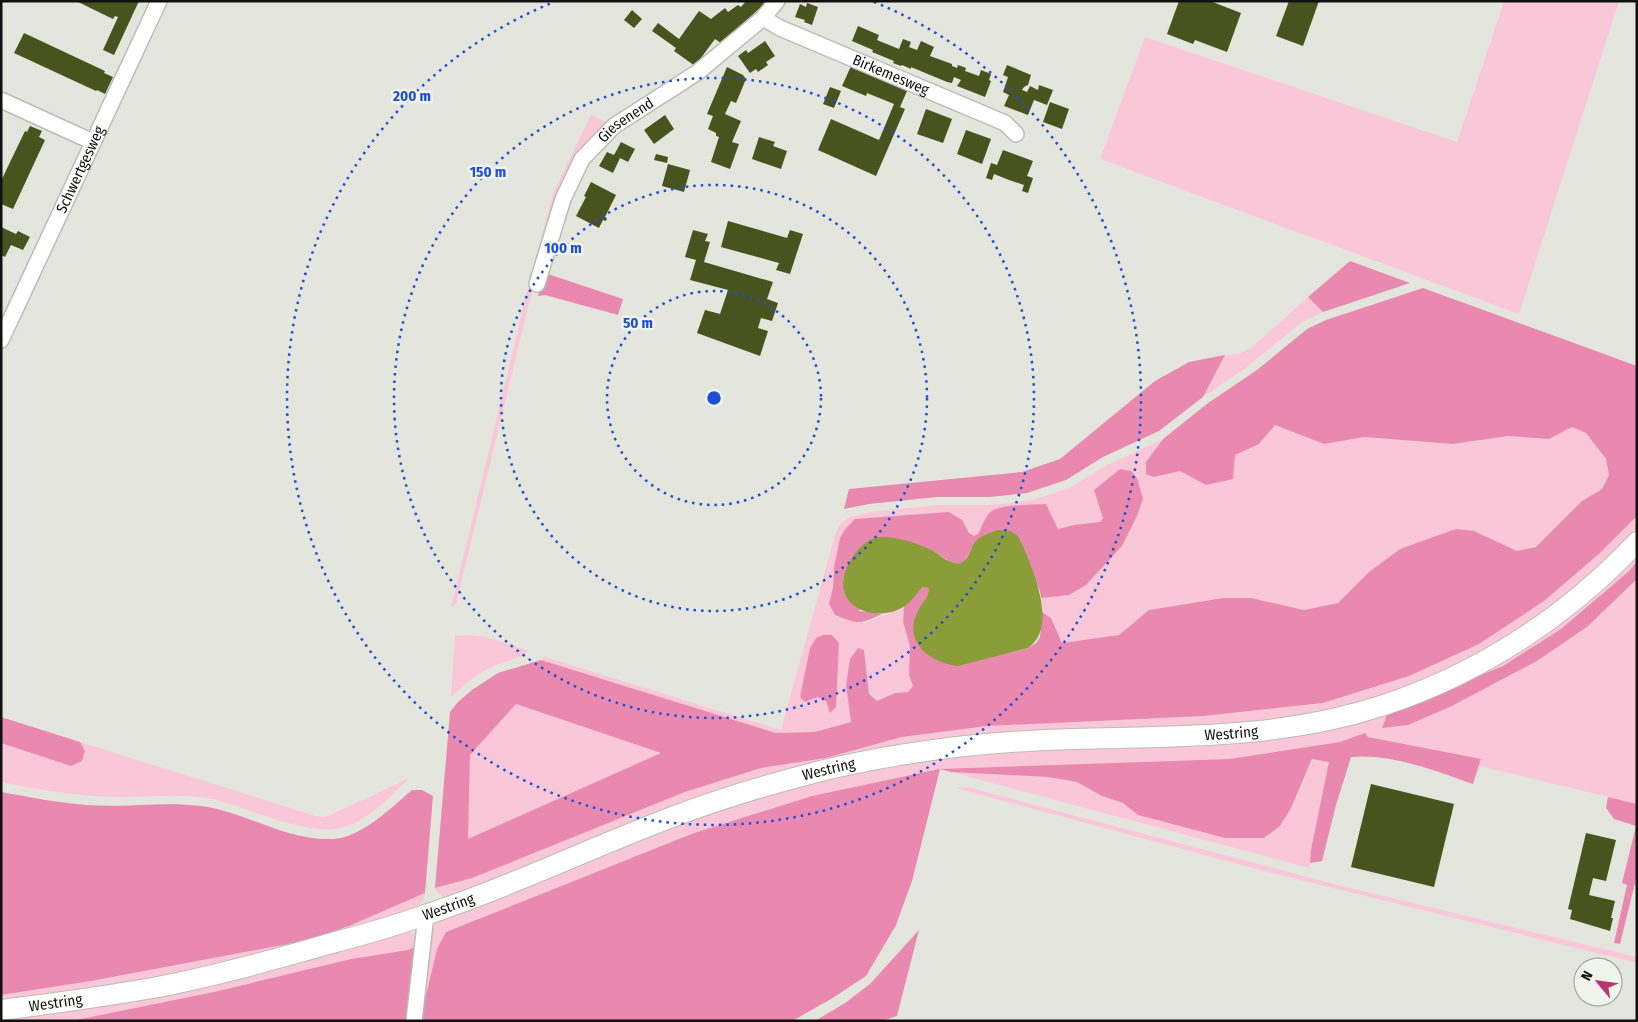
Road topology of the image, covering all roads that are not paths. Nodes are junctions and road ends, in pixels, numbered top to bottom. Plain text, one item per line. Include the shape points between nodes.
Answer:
1 (159, 1) edge
2 (778, 1) edge
3 (763, 18) junction
4 (1, 100) edge
5 (1016, 134) dead end
6 (93, 142) junction
7 (537, 284) dead end
8 (1, 340) edge
9 (1637, 542) edge
10 (426, 915) junction
11 (1, 1010) edge
12 (414, 1021) edge

1 - 6 street, Schwertgesweg
2 - 3 street, Giesenend
3 - 5 street, Birkemesweg via 1005,123
3 - 7 street, Giesenend via 698,72 614,126 582,158 563,199
4 - 6 street
6 - 8 street, Schwertgesweg
9 - 10 main road, Westring via 1582,595 1519,641 1454,677 1382,706 1331,720 1262,732 999,743 927,751 843,766 772,784 695,809
10 - 11 main road, Westring via 226,972 148,989
10 - 12 street

